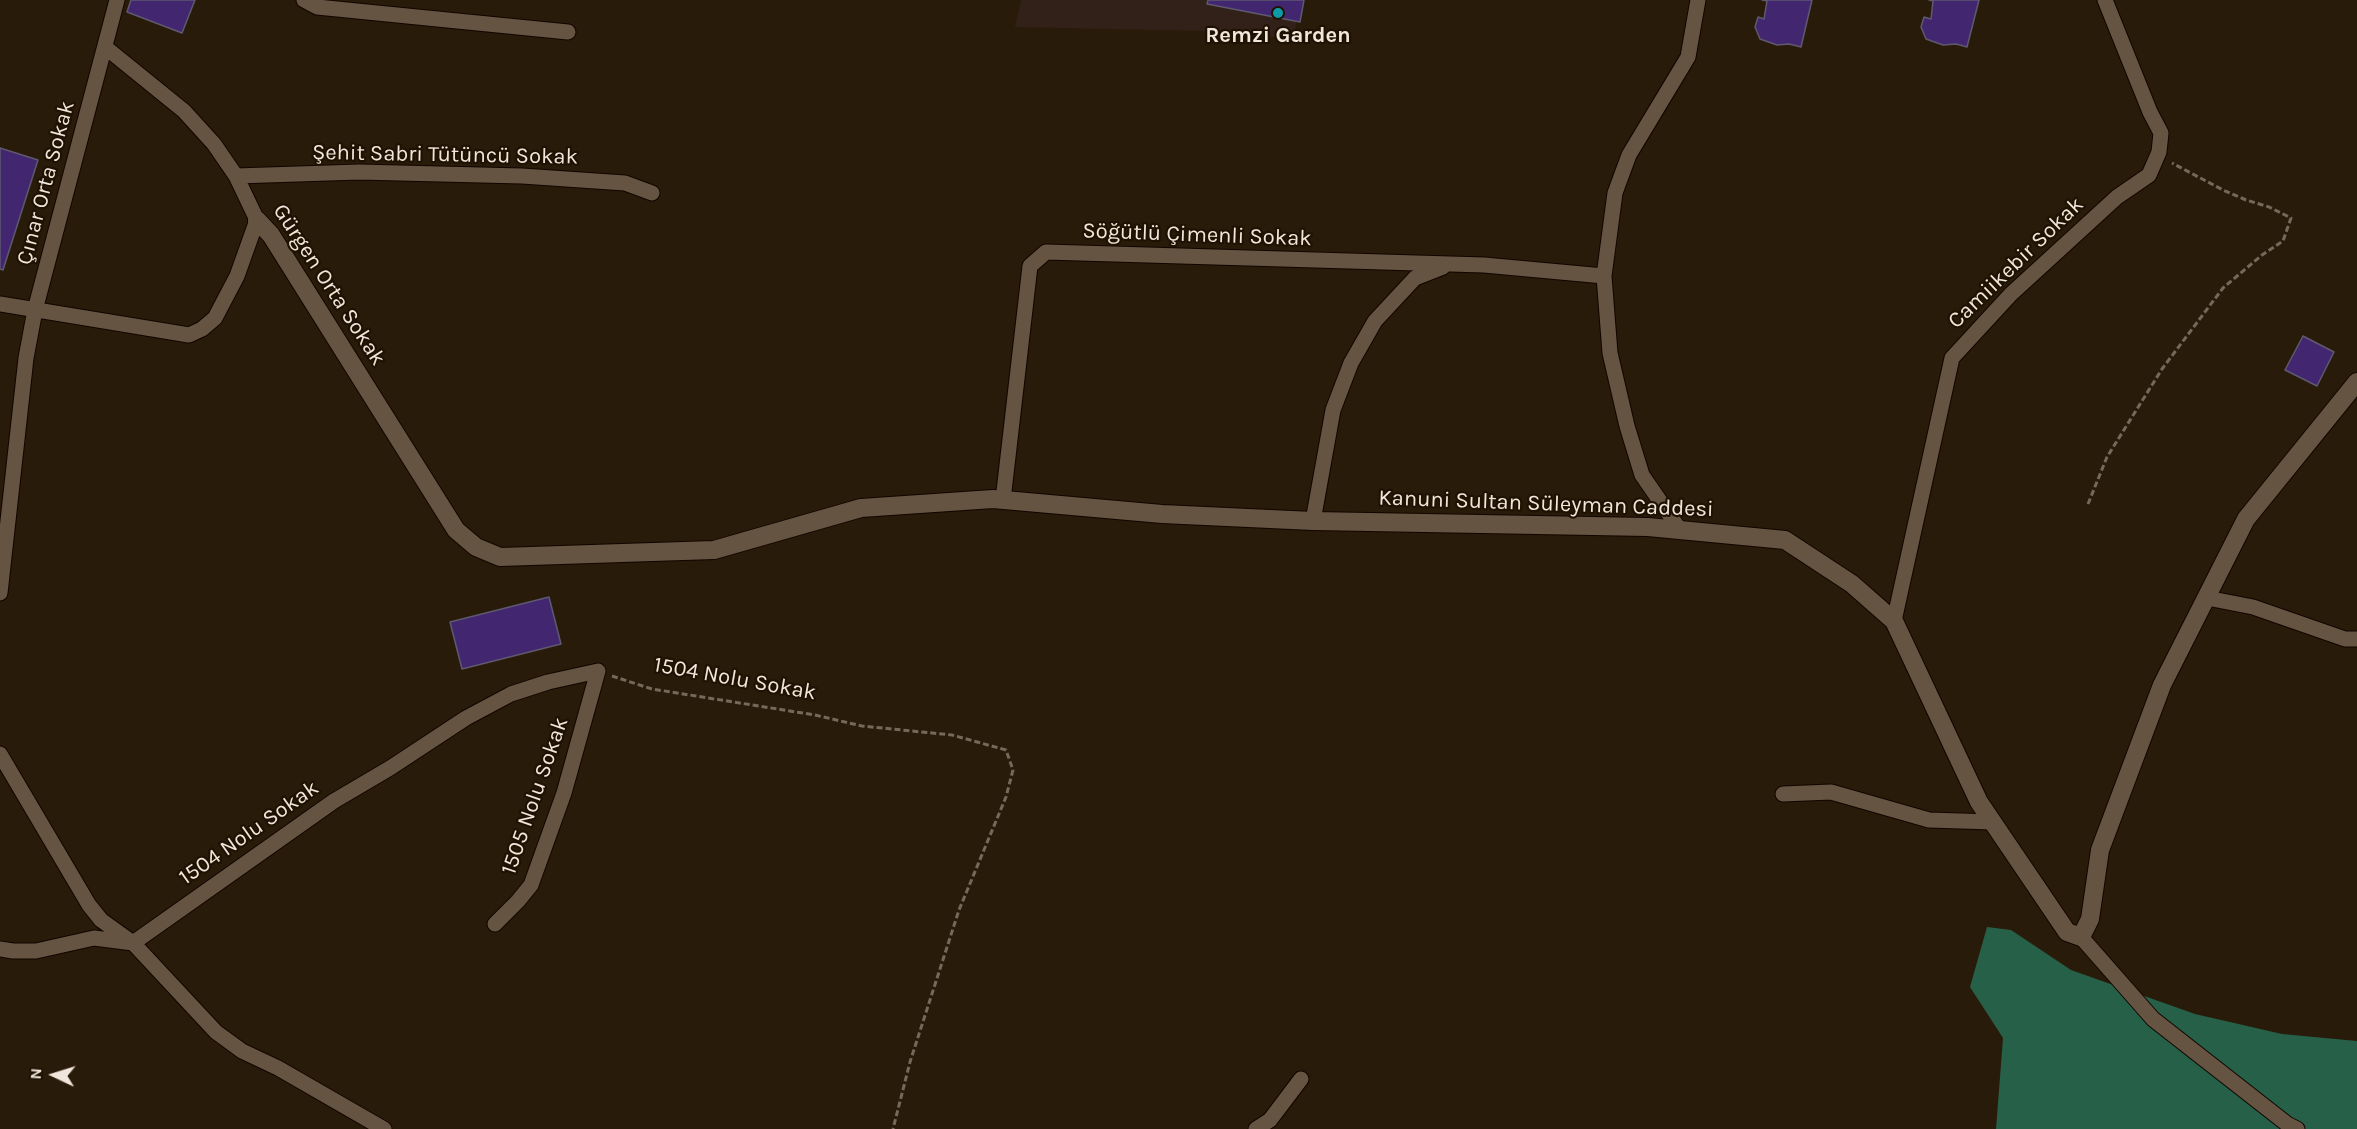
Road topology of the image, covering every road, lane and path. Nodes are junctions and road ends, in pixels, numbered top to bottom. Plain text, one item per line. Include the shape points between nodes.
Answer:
1 (117, 0) edge
2 (304, 0) edge
3 (1698, 0) edge
4 (2105, 0) edge
5 (568, 32) dead end
6 (105, 47) junction
7 (2159, 152) junction
8 (236, 176) junction
9 (652, 193) dead end
10 (257, 220) junction
11 (1451, 264) junction
12 (1604, 276) junction
13 (0, 304) edge
14 (35, 310) junction
15 (2357, 382) edge
16 (1003, 500) junction
17 (2088, 504) dead end
18 (1313, 521) junction
19 (1680, 530) junction
20 (500, 557) joint
21 (0, 593) edge
22 (2207, 598) junction
23 (1894, 621) junction
24 (2357, 639) edge
25 (598, 671) junction
26 (0, 754) edge
27 (1783, 794) dead end
28 (1992, 822) junction
29 (495, 924) dead end
30 (2081, 937) junction
31 (133, 943) junction
32 (0, 949) edge
33 (1301, 1079) dead end
34 (384, 1129) edge
35 (892, 1129) edge
36 (1256, 1129) edge
37 (2297, 1129) edge

1 - 6 street, Çınar Orta Sokak
2 - 5 street via 317,7
3 - 12 street via 1688,57 1629,155 1615,193
4 - 7 street via 2161,133
6 - 8 street, Gürgen Orta Sokak via 184,111
6 - 14 street, Çınar Orta Sokak
7 - 17 path via 2178,168 2291,218 2283,241 2223,288 2162,369 2107,457
7 - 23 street, Camiikebir Sokak via 2149,175 2117,197 2011,294 1952,358
8 - 9 street, Şehit Sabri Tütüncü Sokak via 359,172 522,176 625,183
8 - 10 street, Gürgen Orta Sokak
10 - 14 street via 237,276 215,318 189,335
10 - 20 street, Gürgen Orta Sokak via 271,235 456,530 476,547
11 - 12 street, Söğütlü Çimenli Sokak
11 - 16 street, Söğütlü Çimenli Sokak via 1046,252 1030,266
11 - 18 street via 1414,279 1375,321 1351,363 1333,410
12 - 19 street via 1610,353 1626,426 1642,475
13 - 14 street
14 - 21 street, Çınar Orta Sokak via 26,358
15 - 22 street via 2246,519
16 - 18 street, Kanuni Sultan Süleyman Caddesi via 1162,514
16 - 20 street, Kanuni Sultan Süleyman Caddesi via 861,508 714,550
18 - 19 street, Kanuni Sultan Süleyman Caddesi
19 - 23 street, Kanuni Sultan Süleyman Caddesi via 1785,540 1852,584
22 - 24 street via 2253,607 2345,639
22 - 30 street via 2162,685 2104,839 2090,919
23 - 28 street, Kanuni Sultan Süleyman Caddesi
25 - 29 street, 1505 Nolu Sokak via 564,793 531,885
25 - 31 street, 1504 Nolu Sokak via 511,694 466,718 334,801
25 - 35 path, 1504 Nolu Sokak via 652,689 816,714 862,726 952,735 1006,750 1013,770 1006,797 959,910
26 - 31 street via 89,905 101,920
27 - 28 street via 1831,792 1929,820
28 - 30 street, Kanuni Sultan Süleyman Caddesi via 2067,932
30 - 37 street via 2153,1019
31 - 32 street via 94,938 36,951
31 - 34 street via 216,1032 242,1051
33 - 36 street via 1270,1120

